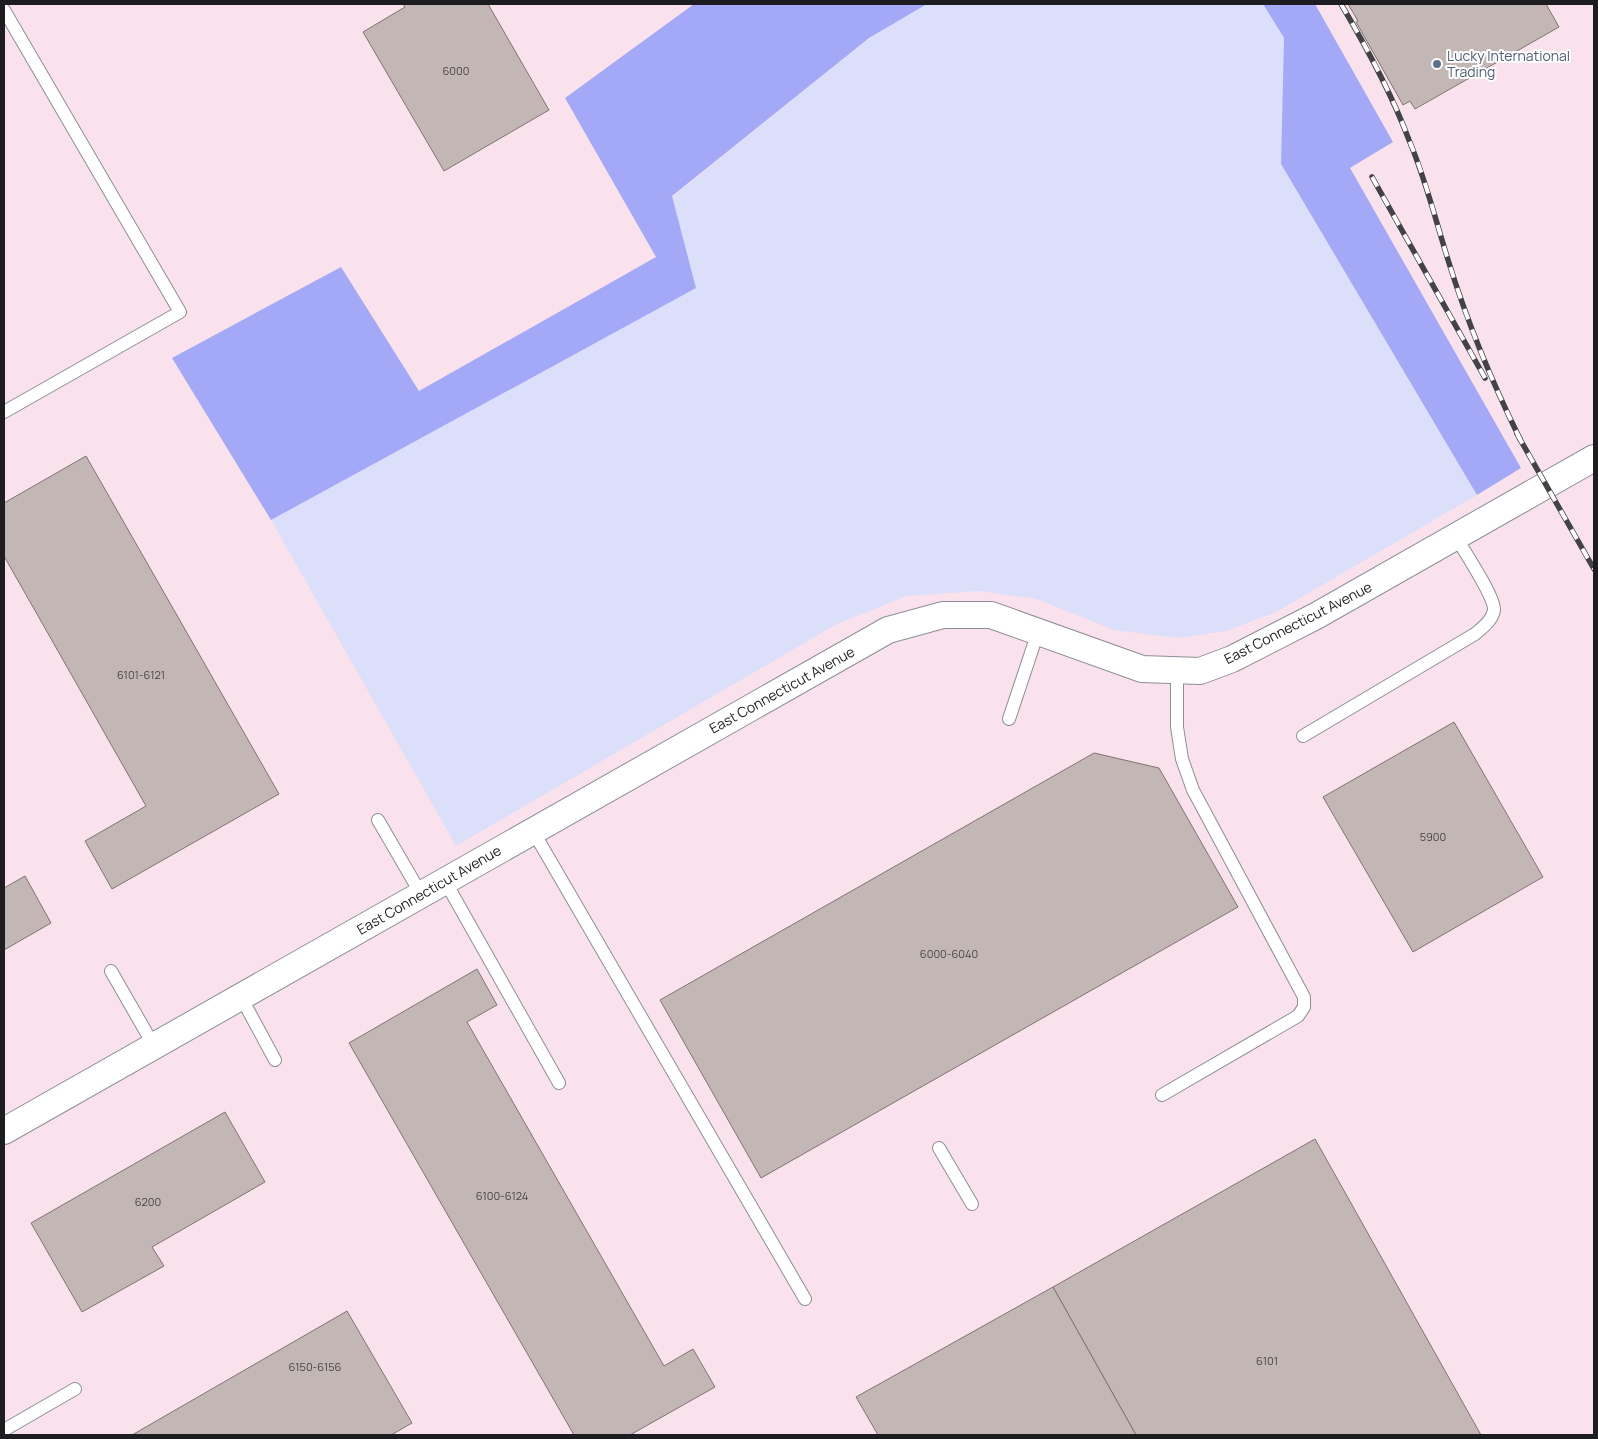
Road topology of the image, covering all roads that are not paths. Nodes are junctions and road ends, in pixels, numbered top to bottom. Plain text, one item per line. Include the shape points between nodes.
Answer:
1 (4, 10) edge
2 (4, 412) edge
3 (1594, 458) edge
4 (1456, 537) junction
5 (1038, 632) junction
6 (1177, 670) junction
7 (1009, 719) dead end
8 (1303, 736) dead end
9 (378, 820) dead end
10 (533, 831) junction
11 (445, 881) junction
12 (421, 894) junction
13 (111, 971) dead end
14 (241, 997) junction
15 (154, 1046) junction
16 (275, 1060) dead end
17 (559, 1083) dead end
18 (1162, 1095) dead end
19 (4, 1131) edge
20 (939, 1148) dead end
21 (972, 1204) dead end
22 (805, 1299) dead end
23 (75, 1389) dead end
24 (4, 1430) edge

1 - 2 lane via 180,312
3 - 4 street, East Connecticut Avenue
4 - 6 street, East Connecticut Avenue via 1232,659 1200,671
4 - 8 lane via 1491,597 1494,609 1489,623
5 - 6 street, East Connecticut Avenue via 1142,669
5 - 7 lane
5 - 10 street, East Connecticut Avenue via 991,615 943,615 888,630
6 - 18 lane via 1177,727 1182,759 1193,790 1304,997 1304,1007 1298,1016
9 - 12 lane
10 - 11 street, East Connecticut Avenue
10 - 22 lane
11 - 12 street, East Connecticut Avenue
11 - 17 lane
12 - 14 street, East Connecticut Avenue
13 - 15 lane
14 - 15 street, East Connecticut Avenue
14 - 16 lane
15 - 19 street, East Connecticut Avenue
20 - 21 lane
23 - 24 lane

